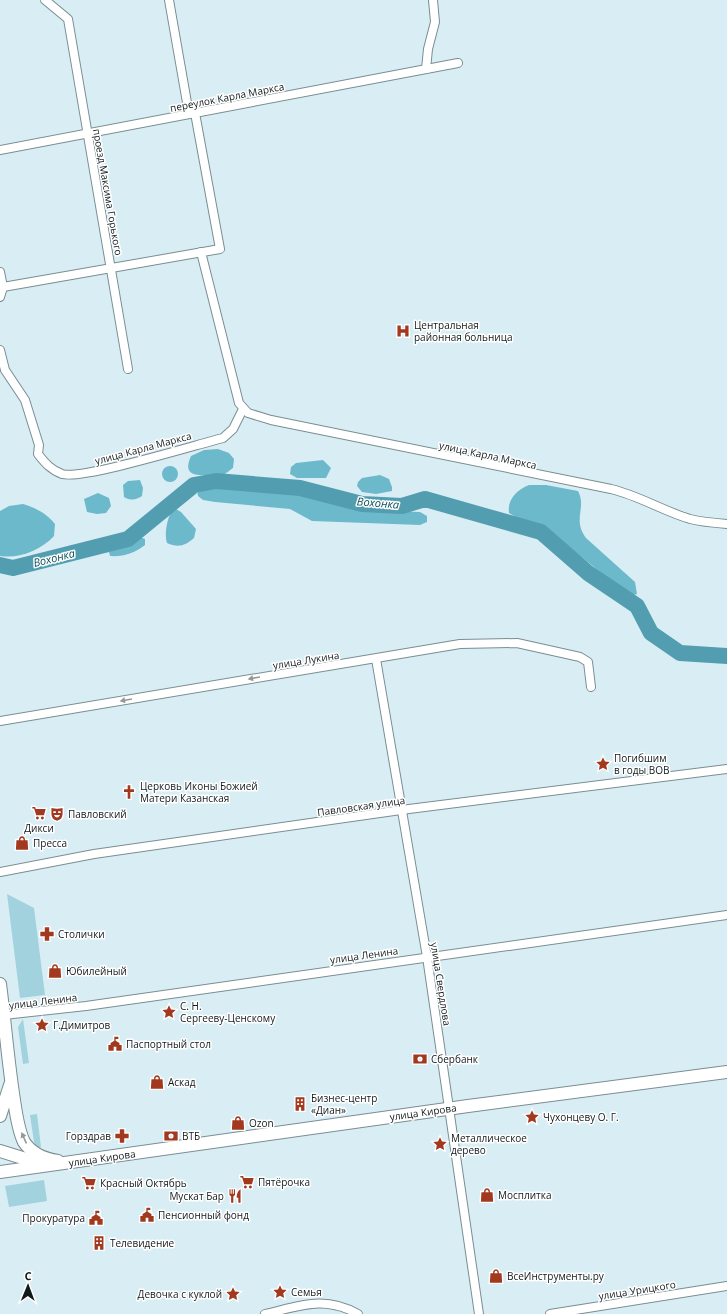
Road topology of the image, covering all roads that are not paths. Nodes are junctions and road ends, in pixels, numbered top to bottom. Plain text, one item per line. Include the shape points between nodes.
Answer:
1 (45, 0) edge
2 (168, 0) edge
3 (433, 0) edge
4 (458, 63) dead end
5 (426, 69) junction
6 (192, 113) junction
7 (88, 133) junction
8 (0, 150) edge
9 (201, 252) junction
10 (111, 269) junction
11 (0, 272) edge
12 (3, 288) junction
13 (0, 297) edge
14 (0, 350) edge
15 (128, 369) dead end
16 (243, 409) junction
17 (727, 524) edge
18 (376, 659) junction
19 (591, 688) dead end
20 (0, 721) edge
21 (727, 769) edge
22 (401, 810) junction
23 (0, 872) edge
24 (727, 915) edge
25 (427, 956) junction
26 (0, 984) edge
27 (4, 1016) junction
28 (3, 1037) edge
29 (727, 1072) edge
30 (11, 1082) junction
31 (2, 1106) edge
32 (450, 1108) junction
33 (0, 1116) edge
34 (0, 1151) edge
35 (67, 1163) junction
36 (46, 1165) junction
37 (0, 1172) edge
38 (727, 1286) edge
39 (265, 1314) edge
40 (358, 1314) edge
41 (479, 1314) edge
42 (550, 1314) edge

1 - 7 street, проезд Максима Горького via 68,19
2 - 6 street
3 - 5 street via 435,22
4 - 5 street, переулок Карла Маркса
5 - 6 street, переулок Карла Маркса
6 - 7 street, переулок Карла Маркса
6 - 9 street via 220,249
7 - 8 street, переулок Карла Маркса
7 - 10 street, проезд Максима Горького
9 - 10 street
9 - 16 street via 239,403
10 - 12 street
10 - 15 street, проезд Максима Горького
11 - 12 street
12 - 13 street
14 - 16 street, улица Карла Маркса via 5,370 25,400 39,445 38,454 50,468 62,474 92,472 223,438 233,429
16 - 17 street, улица Карла Маркса via 271,420 627,493 689,518
18 - 19 street, улица Лукина via 433,647 517,643 580,656 588,662
18 -> 20 street, улица Лукина
18 - 22 street, улица Свердлова
21 - 22 street, Павловская улица
22 - 23 street, Павловская улица via 94,854
22 - 25 street, улица Свердлова
24 - 25 street, улица Ленина
25 - 27 street, улица Ленина
25 - 32 street, улица Свердлова
26 - 27 street
27 - 28 street
28 - 30 street
29 - 32 street, улица Кирова
30 - 31 street
35 -> 30 street via 44,1158 25,1142 16,1115
31 - 33 street
32 - 35 street, улица Кирова
32 - 41 street, улица Свердлова
34 - 36 street
35 - 36 street, улица Кирова
36 - 37 street, улица Кирова
38 - 42 street, улица Урицкого
39 - 40 street via 327,1303 344,1306

